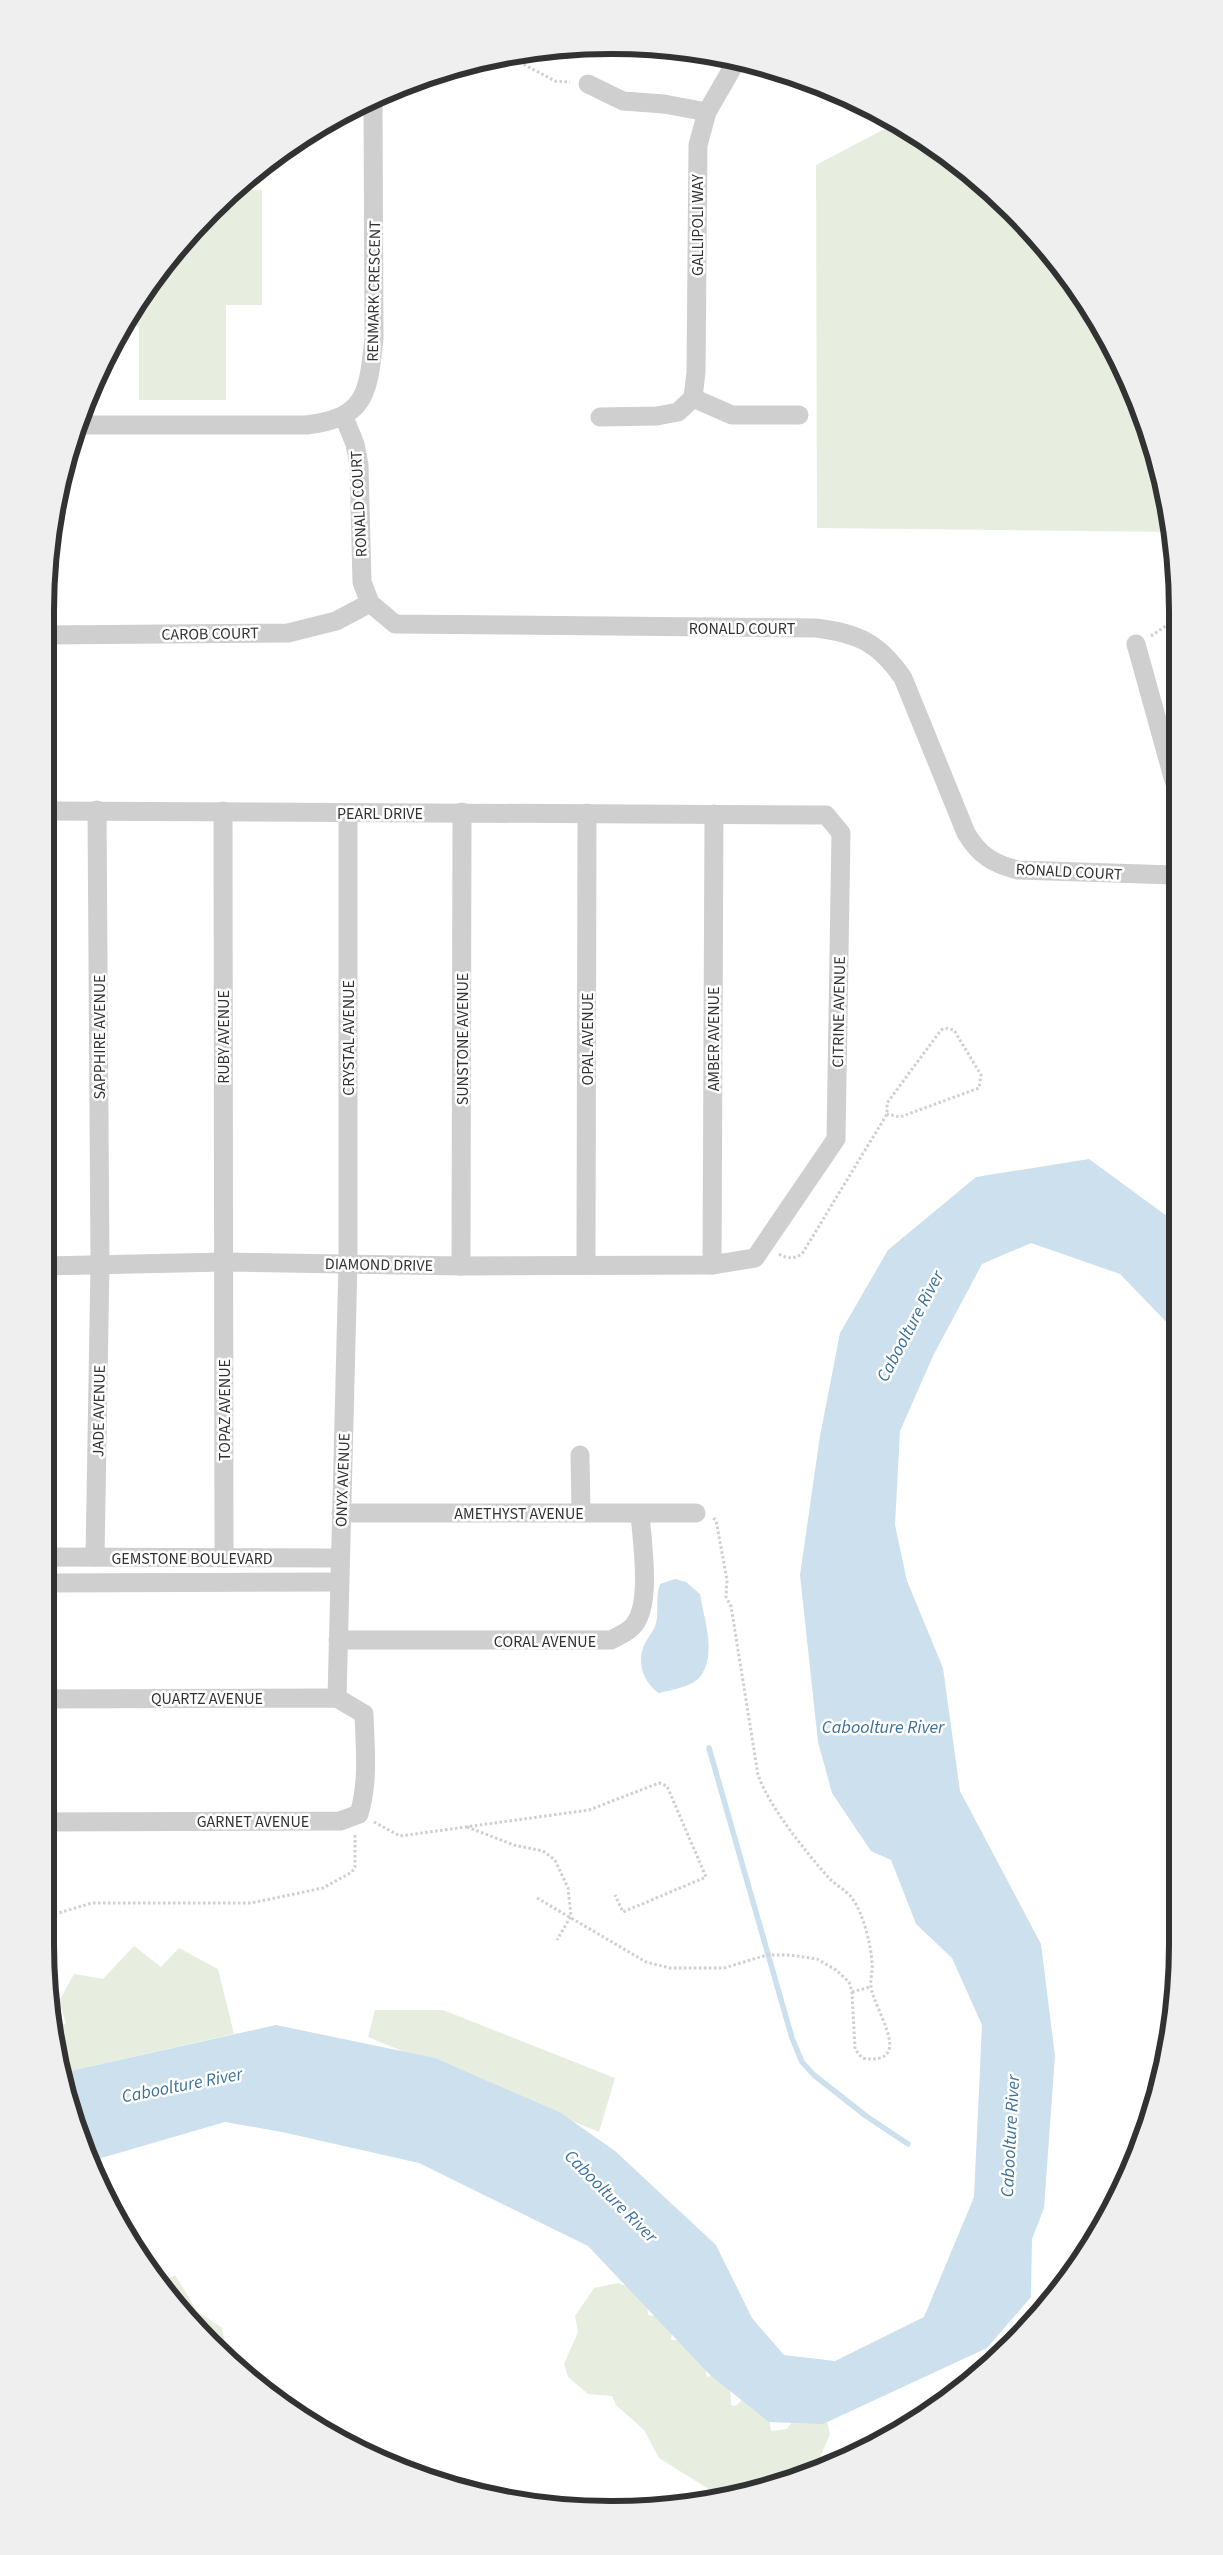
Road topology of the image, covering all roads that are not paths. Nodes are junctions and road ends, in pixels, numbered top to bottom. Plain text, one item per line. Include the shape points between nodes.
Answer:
1 (733, 67) edge
2 (588, 84) road end
3 (373, 107) edge
4 (707, 112) junction
5 (693, 398) junction
6 (799, 415) dead end
7 (344, 417) junction
8 (600, 417) dead end
9 (86, 425) edge
10 (370, 603) junction
11 (54, 635) edge
12 (1136, 644) road end
13 (1169, 763) edge
14 (97, 810) junction
15 (54, 811) edge
16 (223, 811) junction
17 (462, 812) junction
18 (348, 813) junction
19 (587, 813) junction
20 (714, 814) junction
21 (1169, 875) edge
22 (224, 1262) junction
23 (348, 1263) junction
24 (100, 1264) junction
25 (586, 1265) junction
26 (712, 1265) junction
27 (54, 1266) edge
28 (461, 1266) junction
29 (580, 1456) dead end
30 (341, 1513) junction
31 (581, 1513) junction
32 (696, 1513) road end
33 (640, 1514) junction
34 (54, 1557) edge
35 (95, 1557) junction
36 (224, 1558) junction
37 (339, 1558) junction
38 (339, 1582) junction
39 (54, 1583) edge
40 (338, 1640) junction
41 (337, 1698) junction
42 (54, 1699) edge
43 (54, 1822) edge

1 - 4 street, GALLIPOLI WAY
2 - 4 street via 623,101
3 - 7 street, RENMARK CRESCENT via 374,339 370,379 361,401
4 - 5 street, GALLIPOLI WAY via 698,145
5 - 6 street via 732,415
5 - 8 street via 678,412 658,416
7 - 9 street via 307,425
7 - 10 street, RONALD COURT via 356,444 359,464 362,582
10 - 11 street, CAROB COURT via 336,622 288,633
10 - 21 street, RONALD COURT via 395,624 411,626 806,628 840,631 867,642 888,656 903,678 966,834 986,858 1018,870
12 - 13 street
14 - 15 street, PEARL DRIVE
14 - 16 street, PEARL DRIVE
14 - 24 street, SAPPHIRE AVENUE
16 - 18 street, PEARL DRIVE
16 - 22 street, RUBY AVENUE
17 - 18 street, PEARL DRIVE
17 - 19 street, PEARL DRIVE
17 - 28 street, SUNSTONE AVENUE
18 - 23 street, CRYSTAL AVENUE
19 - 20 street, PEARL DRIVE
19 - 25 street, OPAL AVENUE
20 - 26 street, AMBER AVENUE
20 - 26 street, CITRINE AVENUE via 826,815 841,833 836,1139 755,1258
22 - 23 street, DIAMOND DRIVE
22 - 24 street, DIAMOND DRIVE
22 - 36 street, TOPAZ AVENUE
23 - 28 street, DIAMOND DRIVE
23 - 30 street, ONYX AVENUE
24 - 27 street, DIAMOND DRIVE
24 - 35 street, JADE AVENUE
25 - 26 street, DIAMOND DRIVE
25 - 28 street, DIAMOND DRIVE
29 - 31 street
30 - 31 street, AMETHYST AVENUE
30 - 37 street, ONYX AVENUE
31 - 33 street, AMETHYST AVENUE
32 - 33 street, AMETHYST AVENUE
33 - 40 street, CORAL AVENUE via 644,1587 641,1609 634,1626 611,1640
34 - 35 street, GEMSTONE BOULEVARD
35 - 36 street, GEMSTONE BOULEVARD
36 - 37 street, GEMSTONE BOULEVARD
37 - 38 street, ONYX AVENUE
38 - 39 street, GEMSTONE BOULEVARD
38 - 40 street, ONYX AVENUE
40 - 41 street, ONYX AVENUE
41 - 42 street, QUARTZ AVENUE
41 - 43 street, GARNET AVENUE via 364,1714 366,1767 359,1814 340,1821

